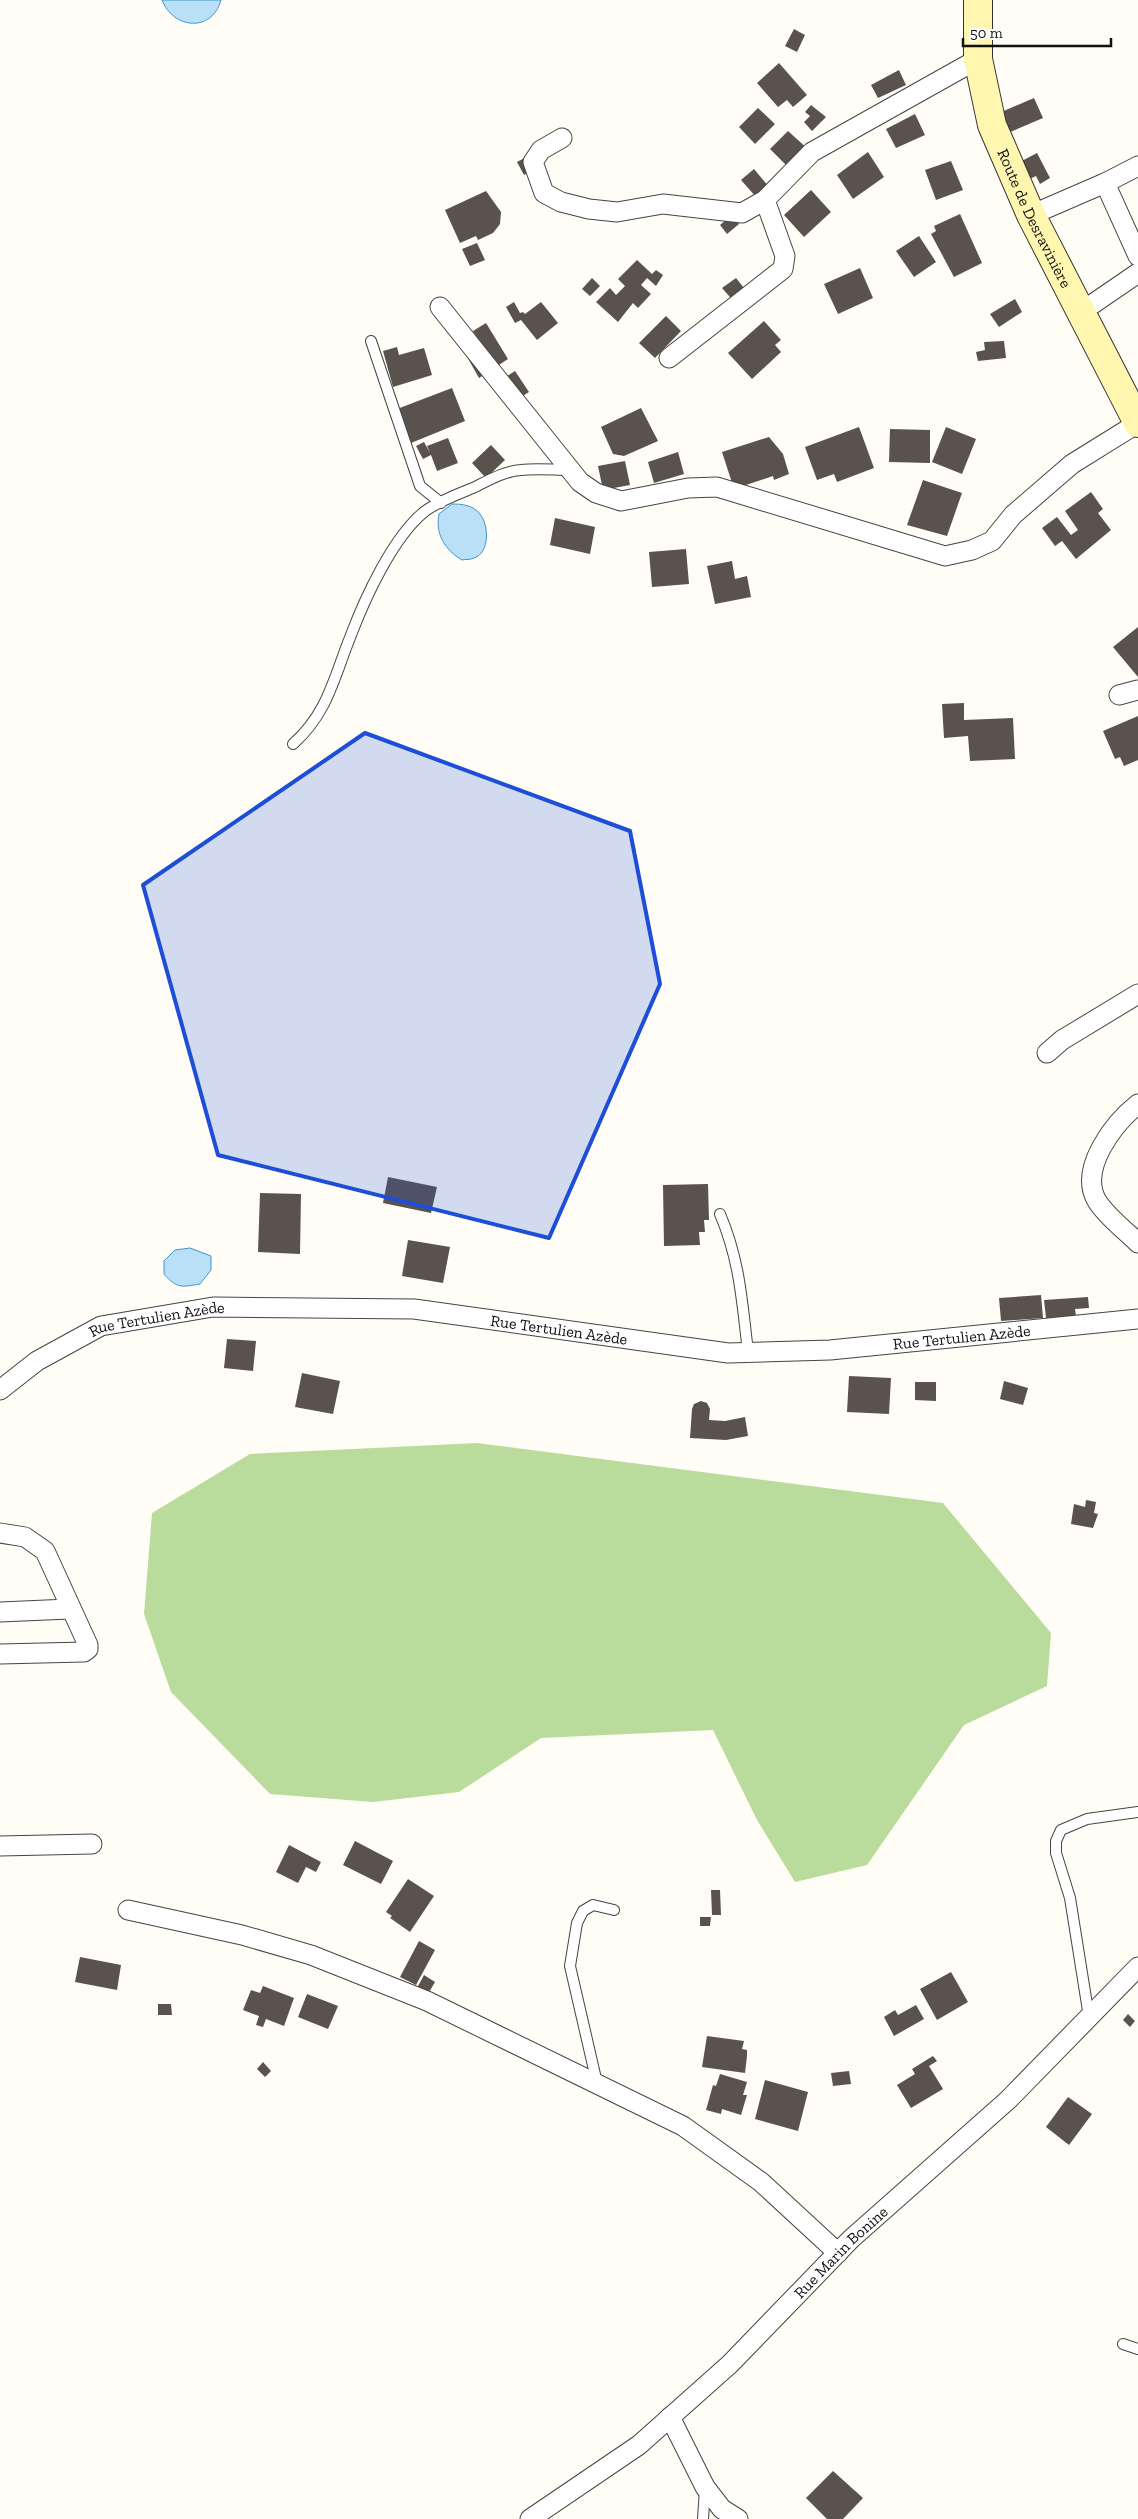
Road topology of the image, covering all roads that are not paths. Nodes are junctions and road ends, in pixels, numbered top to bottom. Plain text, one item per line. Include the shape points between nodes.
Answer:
1 (978, 0) edge
2 (978, 59) junction
3 (562, 138) dead end
4 (1138, 166) edge
5 (1105, 183) junction
6 (765, 200) junction
7 (1031, 215) junction
8 (1138, 256) edge
9 (1138, 273) edge
10 (440, 307) dead end
11 (1081, 312) junction
12 (372, 341) dead end
13 (669, 358) dead end
14 (1138, 423) edge
15 (570, 470) junction
16 (441, 503) junction
17 (1138, 690) edge
18 (1119, 695) dead end
19 (293, 744) dead end
20 (1138, 994) edge
21 (1047, 1053) dead end
22 (1138, 1104) edge
23 (720, 1214) dead end
24 (1138, 1243) edge
25 (1138, 1319) edge
26 (748, 1352) junction
27 (0, 1390) edge
28 (0, 1533) edge
29 (70, 1609) junction
30 (0, 1612) edge
31 (0, 1654) edge
32 (1138, 1812) edge
33 (92, 1844) dead end
34 (0, 1846) edge
35 (128, 1910) dead end
36 (614, 1910) dead end
37 (1138, 1967) edge
38 (1089, 2016) junction
39 (597, 2083) junction
40 (838, 2253) junction
41 (1123, 2344) dead end
42 (1138, 2349) edge
43 (670, 2417) junction
44 (706, 2487) junction
45 (530, 2519) edge
46 (703, 2519) edge
47 (738, 2519) edge

1 - 2 street, Route de Desravinière
2 - 6 street via 812,152
2 - 7 street, Route de Desravinière via 992,125
3 - 6 street via 541,150 533,162 544,194 561,202 616,212 663,204 742,213
4 - 5 street
5 - 7 street
5 - 8 street
6 - 13 street via 785,256 783,269
7 - 11 street, Route de Desravinière
9 - 11 street
10 - 15 street
11 - 14 street, Route de Desravinière
12 - 16 lane via 420,486
14 - 15 street via 1072,464 1013,515 992,541 945,556 717,487 688,488 621,501 596,493
15 - 16 lane via 511,472
16 - 19 lane via 425,512 404,532 351,634 322,708 310,729
17 - 18 street
20 - 21 street via 1062,1040
22 - 24 street via 1103,1141 1092,1188 1097,1201
23 - 26 lane via 737,1266
25 - 26 street, Rue Tertulien Azède via 830,1350
26 - 27 street, Rue Tertulien Azède via 728,1353 414,1309 213,1307 101,1326 36,1361
28 - 29 street via 25,1538 45,1552
29 - 30 street
29 - 31 street via 88,1645 84,1652
32 - 38 lane via 1087,1819 1061,1830 1056,1841 1056,1853 1070,1898
33 - 34 street
35 - 39 street via 310,1954 427,2000
36 - 39 lane via 593,1905 583,1911 577,1923 570,1966
37 - 38 street, Rue Marin Bonine
38 - 40 street, Rue Marin Bonine via 1008,2100
39 - 40 street via 683,2126 761,2182
40 - 43 street, Rue Marin Bonine via 730,2364
41 - 42 lane
43 - 44 street
43 - 45 street, Rue Marin Bonine via 639,2445
44 - 46 lane
44 - 47 street via 722,2509

